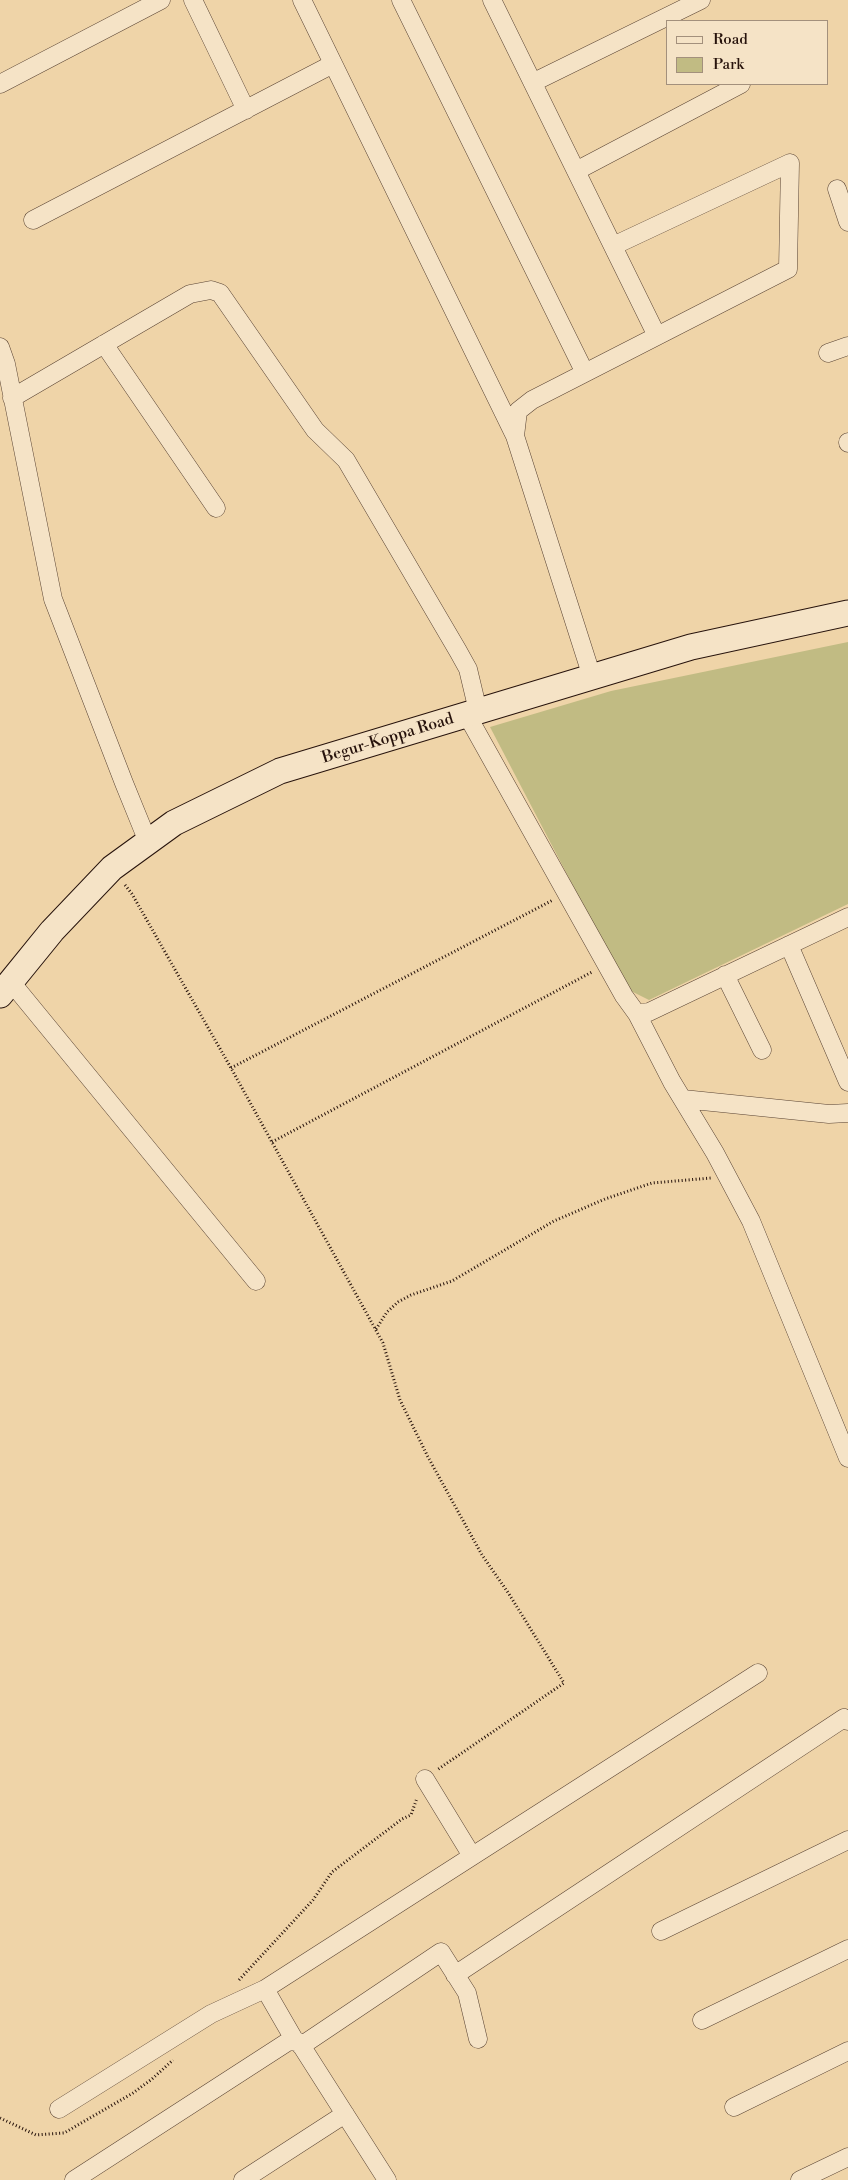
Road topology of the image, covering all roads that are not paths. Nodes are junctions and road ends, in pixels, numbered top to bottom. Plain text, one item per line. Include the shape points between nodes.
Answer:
1 (161, 0) edge
2 (193, 0) edge
3 (302, 0) edge
4 (401, 0) edge
5 (492, 0) edge
6 (701, 0) edge
7 (333, 64) junction
8 (534, 82) junction
9 (0, 84) edge
10 (739, 85) edge
11 (246, 110) junction
12 (576, 171) junction
13 (837, 189) dead end
14 (33, 220) dead end
15 (848, 222) edge
16 (613, 246) junction
17 (657, 336) junction
18 (104, 344) junction
19 (848, 346) edge
20 (0, 348) edge
21 (828, 353) dead end
22 (585, 373) junction
23 (12, 398) junction
24 (515, 436) junction
25 (216, 508) dead end
26 (848, 613) edge
27 (592, 677) junction
28 (473, 713) junction
29 (148, 842) junction
30 (848, 918) edge
31 (789, 945) junction
32 (725, 975) junction
33 (6, 988) edge
34 (637, 1014) junction
35 (762, 1050) dead end
36 (848, 1082) edge
37 (683, 1099) junction
38 (848, 1113) edge
39 (256, 1281) dead end
40 (848, 1458) edge
41 (758, 1673) dead end
42 (848, 1721) edge
43 (425, 1779) road end
44 (848, 1840) edge
45 (472, 1856) junction
46 (661, 1931) dead end
47 (848, 1949) edge
48 (455, 1975) junction
49 (265, 1989) junction
50 (702, 2020) dead end
51 (478, 2039) dead end
52 (298, 2044) junction
53 (848, 2051) edge
54 (734, 2107) dead end
55 (59, 2109) dead end
56 (345, 2114) junction
57 (848, 2157) edge
58 (74, 2180) edge
59 (243, 2180) edge
60 (387, 2180) edge
61 (800, 2180) edge

1 - 9 street
2 - 11 street
3 - 7 street
4 - 22 street
5 - 8 street
6 - 8 street
7 - 11 street
7 - 24 street
8 - 12 street
10 - 12 street
11 - 14 street
12 - 16 street
13 - 15 street
16 - 17 street
16 - 17 street via 790,163 788,269
17 - 22 street
18 - 23 street
18 - 25 street
18 - 28 street via 190,294 211,290 220,293 315,430 346,460 468,670
19 - 21 street
20 - 23 street
22 - 24 street via 532,400 518,411
23 - 29 street via 53,599
24 - 27 street
26 - 27 main road, Begur-Koppa Road via 691,646
27 - 28 main road, Begur-Koppa Road
28 - 29 main road, Begur-Koppa Road via 280,771 174,823
28 - 34 street via 566,893
29 - 33 main road, Begur-Koppa Road via 112,868 52,931
30 - 31 street
31 - 32 street
31 - 36 street
32 - 34 street via 648,1012
32 - 35 street
33 - 39 street
34 - 37 street
37 - 38 street via 829,1114
37 - 40 street via 751,1221
41 - 45 street
42 - 48 street via 844,1718
43 - 45 street
44 - 46 street
45 - 49 street
47 - 50 street
48 - 51 street via 467,1993
48 - 52 street via 441,1952
49 - 52 street
49 - 55 street via 211,2014
52 - 56 street
52 - 58 street via 289,2041
53 - 54 street
56 - 59 street
56 - 60 street
57 - 61 street

